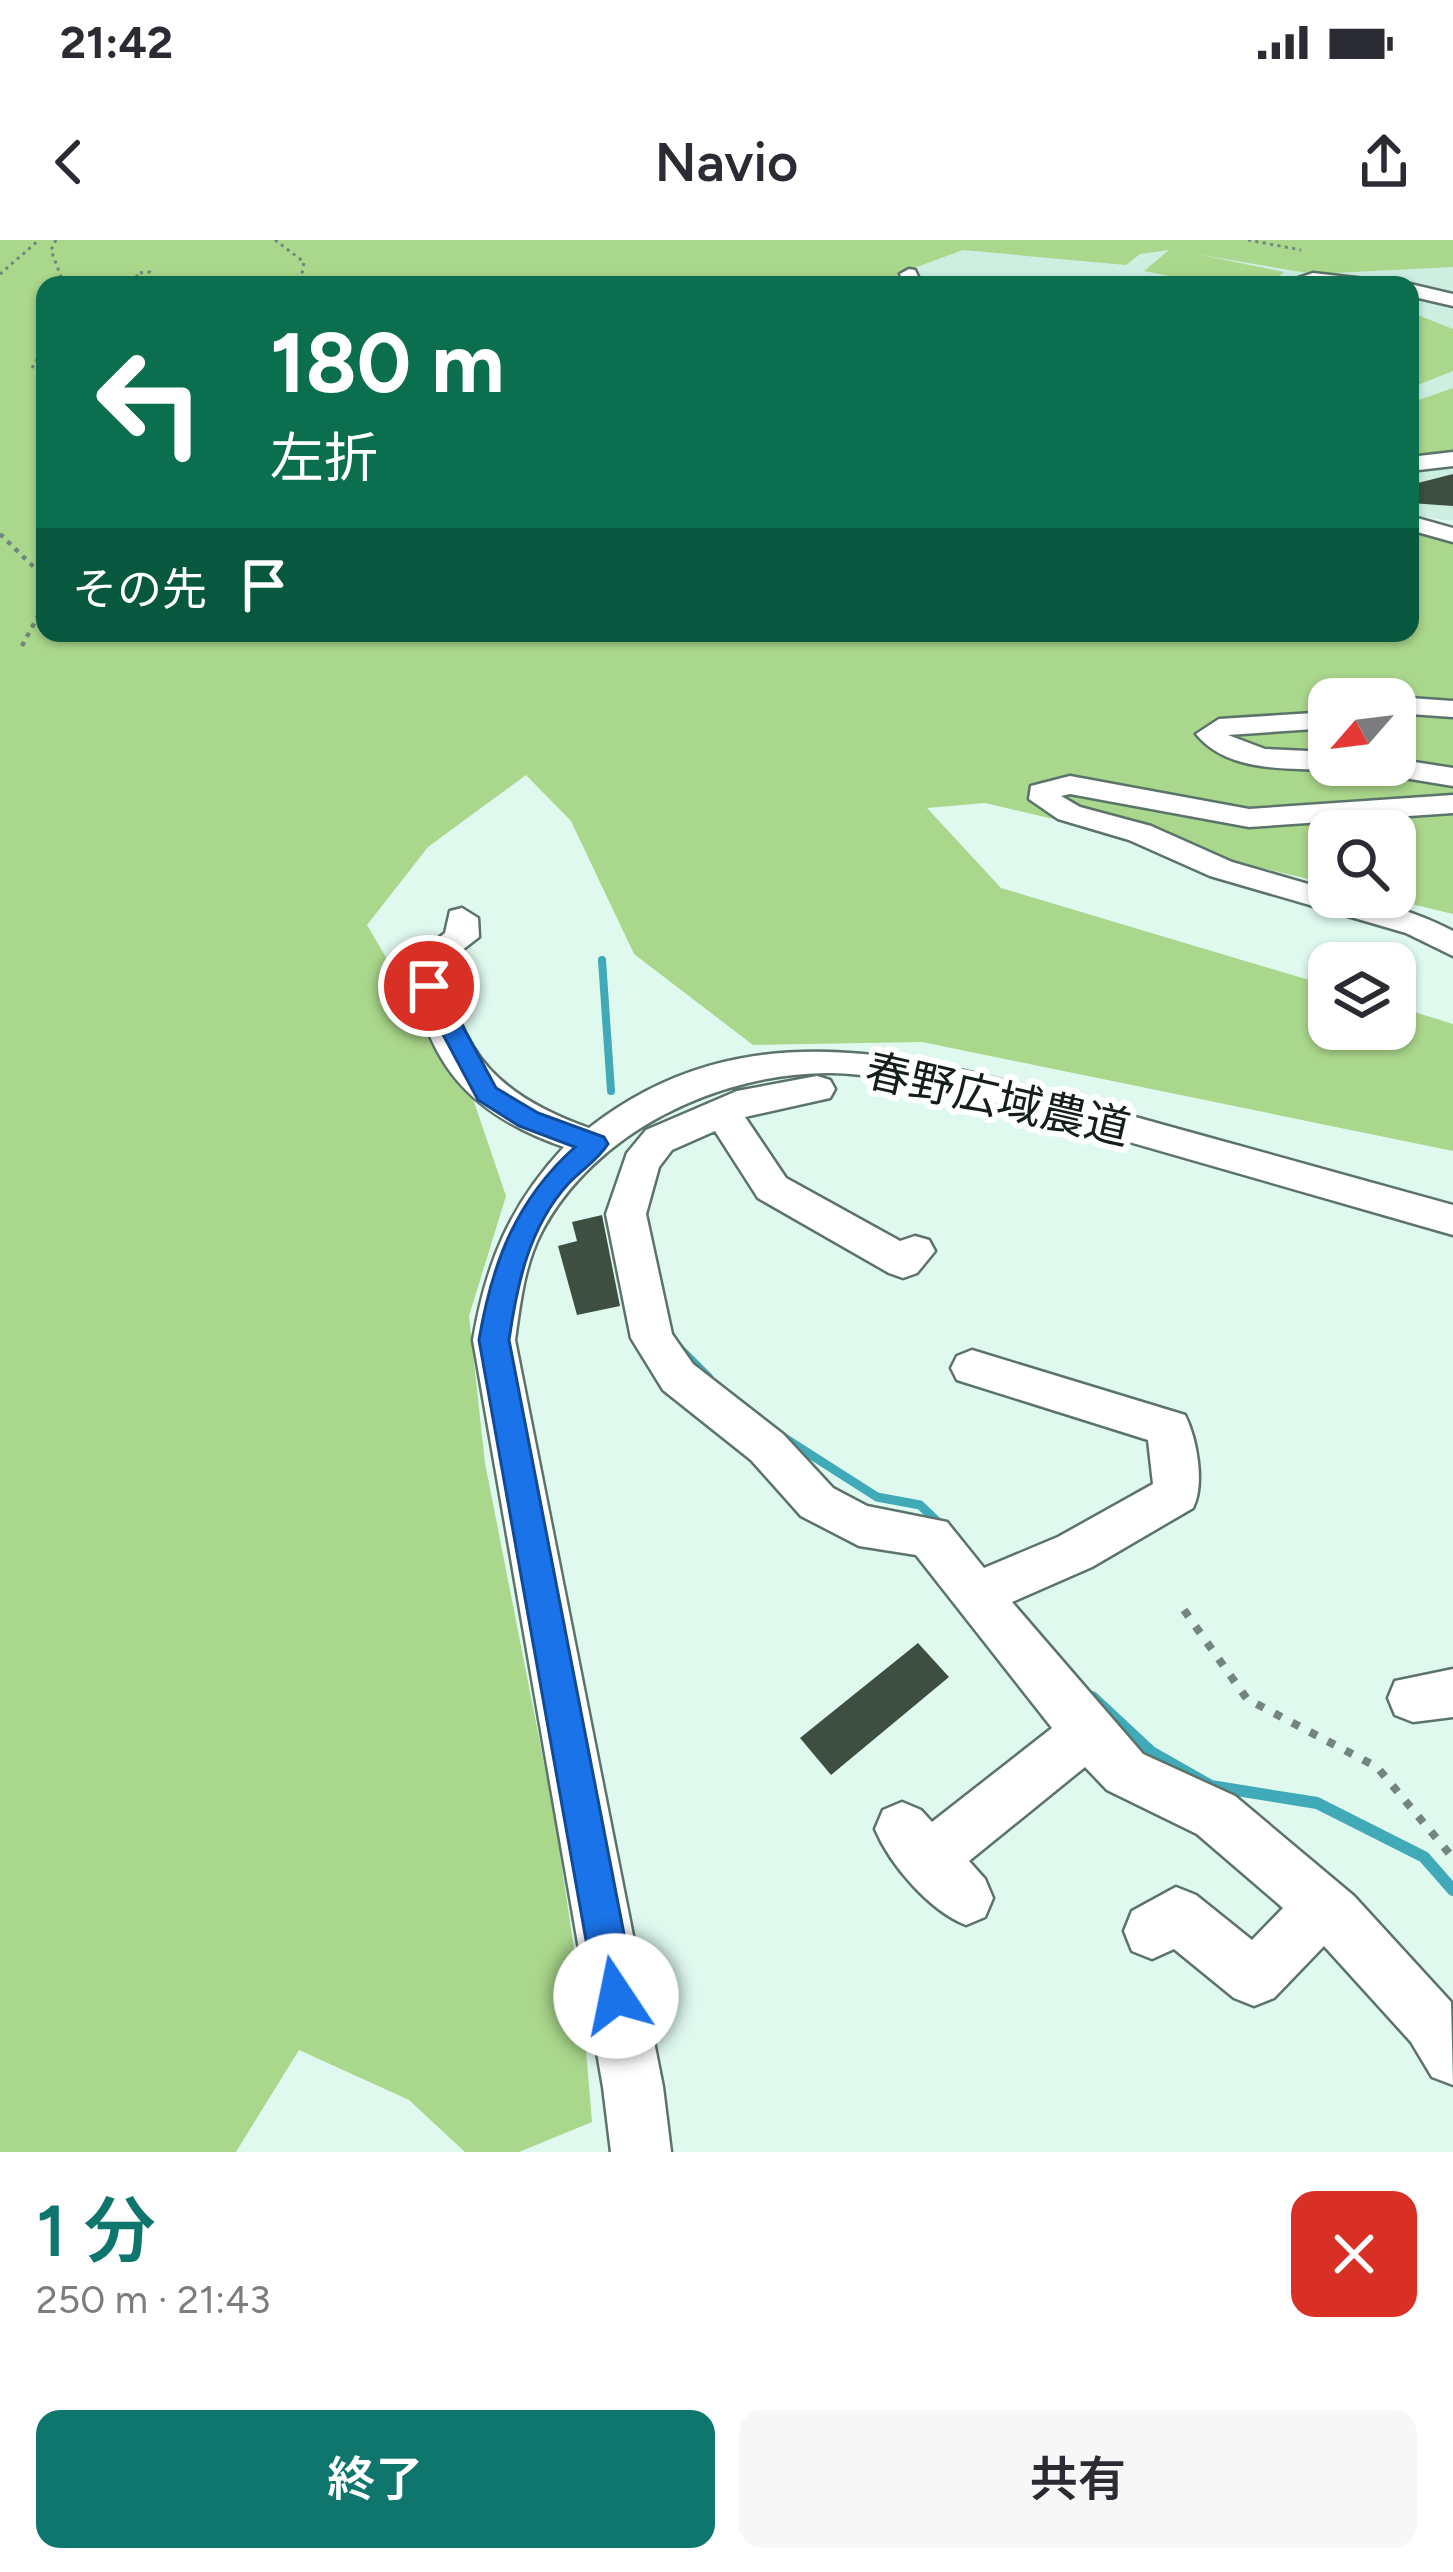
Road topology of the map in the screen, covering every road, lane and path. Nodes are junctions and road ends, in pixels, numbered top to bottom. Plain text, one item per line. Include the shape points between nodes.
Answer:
1 (39, 240) edge
2 (56, 240) edge
3 (275, 240) edge
4 (1248, 240) edge
5 (1301, 250) dead end
6 (0, 274) edge
7 (60, 276) edge
8 (302, 276) edge
9 (1419, 292) edge
10 (1453, 300) edge
11 (1453, 459) edge
12 (1419, 463) edge
13 (1419, 510) edge
14 (1453, 516) edge
15 (1419, 526) edge
16 (0, 534) edge
17 (1453, 535) edge
18 (36, 569) edge
19 (36, 620) edge
20 (22, 646) dead end
21 (1416, 706) edge
22 (1453, 709) edge
23 (1308, 721) edge
24 (1308, 759) edge
25 (1416, 771) edge
26 (1453, 777) edge
27 (1453, 804) edge
28 (462, 918) dead end
29 (1453, 944) edge
30 (1001, 1094) junction
31 (722, 1112) junction
32 (595, 1144) junction
33 (1453, 1220) edge
34 (915, 1251) dead end
35 (972, 1368) dead end
36 (993, 1587) junction
37 (1184, 1610) dead end
38 (1087, 1732) junction
39 (1453, 1858) edge
40 (966, 1898) dead end
41 (1323, 1907) junction
42 (1153, 1931) dead end
43 (1453, 2056) edge
44 (641, 2152) edge

1 - 6 path
2 - 7 path via 50,250
3 - 8 path via 304,262
4 - 5 path
9 - 10 street
11 - 12 street
13 - 14 street
15 - 17 street
16 - 18 path
19 - 20 path
21 - 22 street
23 - 24 street via 1210,734 1240,753
25 - 26 street
27 - 29 street via 1250,818 1070,784 1042,792 1069,813
28 - 32 street via 462,938 427,960 429,986 456,1043 487,1094 528,1120
30 - 31 street via 786,1090
30 - 32 street, 春野広域農道 via 883,1064 755,1069 698,1085
30 - 33 street, 春野広域農道
31 - 34 street via 772,1188 903,1262
31 - 36 street via 659,1140 641,1163 626,1214 652,1338 678,1377 767,1447 817,1502 859,1525 930,1537
32 - 44 street, 春野広域農道 via 557,1178 524,1226 494,1340
35 - 36 street via 1169,1428 1177,1494 1076,1552
36 - 38 street
37 - 39 path via 1247,1699 1377,1767
38 - 40 street via 915,1844
38 - 41 street via 1125,1772 1216,1815
41 - 42 street via 1254,1978 1177,1915
41 - 43 street via 1431,2021

